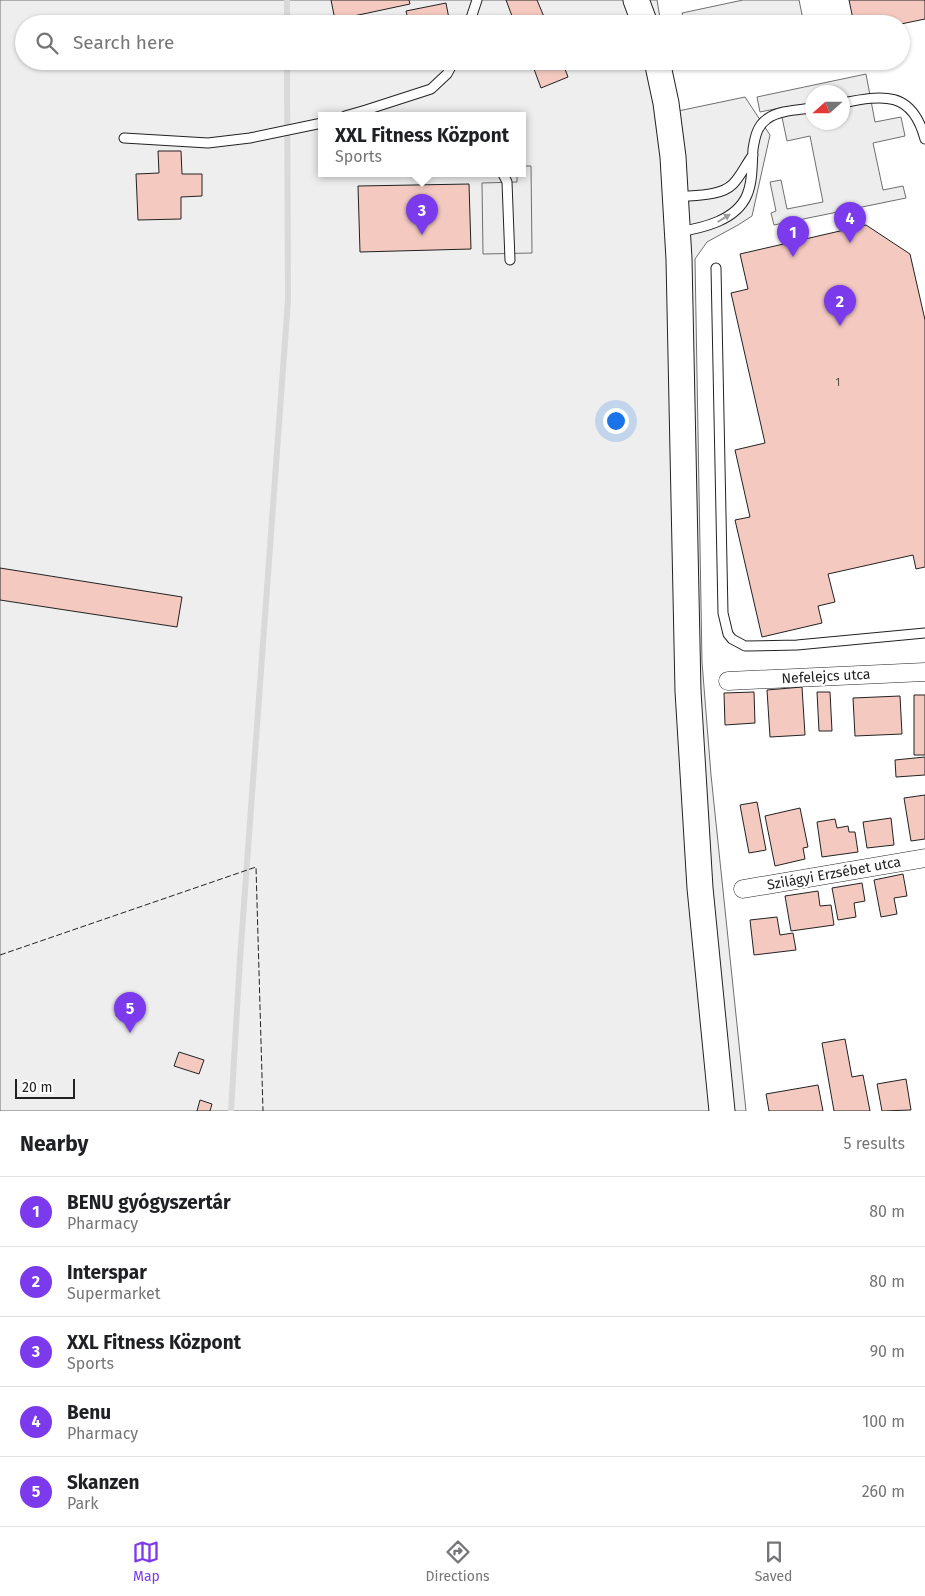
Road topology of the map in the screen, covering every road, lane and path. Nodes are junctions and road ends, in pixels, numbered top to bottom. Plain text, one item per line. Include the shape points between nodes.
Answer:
1 (477, 0) edge
2 (636, 0) edge
3 (472, 15) edge
4 (642, 15) edge
5 (449, 70) edge
6 (659, 70) edge
7 (850, 102) edge
8 (805, 109) edge
9 (370, 112) edge
10 (318, 124) edge
11 (124, 138) dead end
12 (925, 139) edge
13 (753, 154) junction
14 (504, 177) edge
15 (676, 197) junction
16 (678, 232) junction
17 (510, 260) dead end
18 (716, 268) dead end
19 (925, 632) edge
20 (925, 672) edge
21 (728, 681) dead end
22 (925, 858) edge
23 (743, 889) dead end
24 (722, 1111) edge

1 - 3 lane
2 - 4 street
5 - 9 lane via 431,89
6 - 15 street via 674,157
7 - 12 lane via 875,97 898,100 916,117
8 - 13 lane via 766,119 757,131
10 - 11 lane via 208,143
13 - 15 lane via 726,189
16 -> 13 lane via 716,223 738,208 749,188
14 - 17 lane
15 - 16 street
16 - 24 street via 688,691 700,888
18 - 19 lane via 723,614 728,634 746,646 797,645
20 - 21 street, Nefelejcs utca
22 - 23 street, Szilágyi Erzsébet utca

